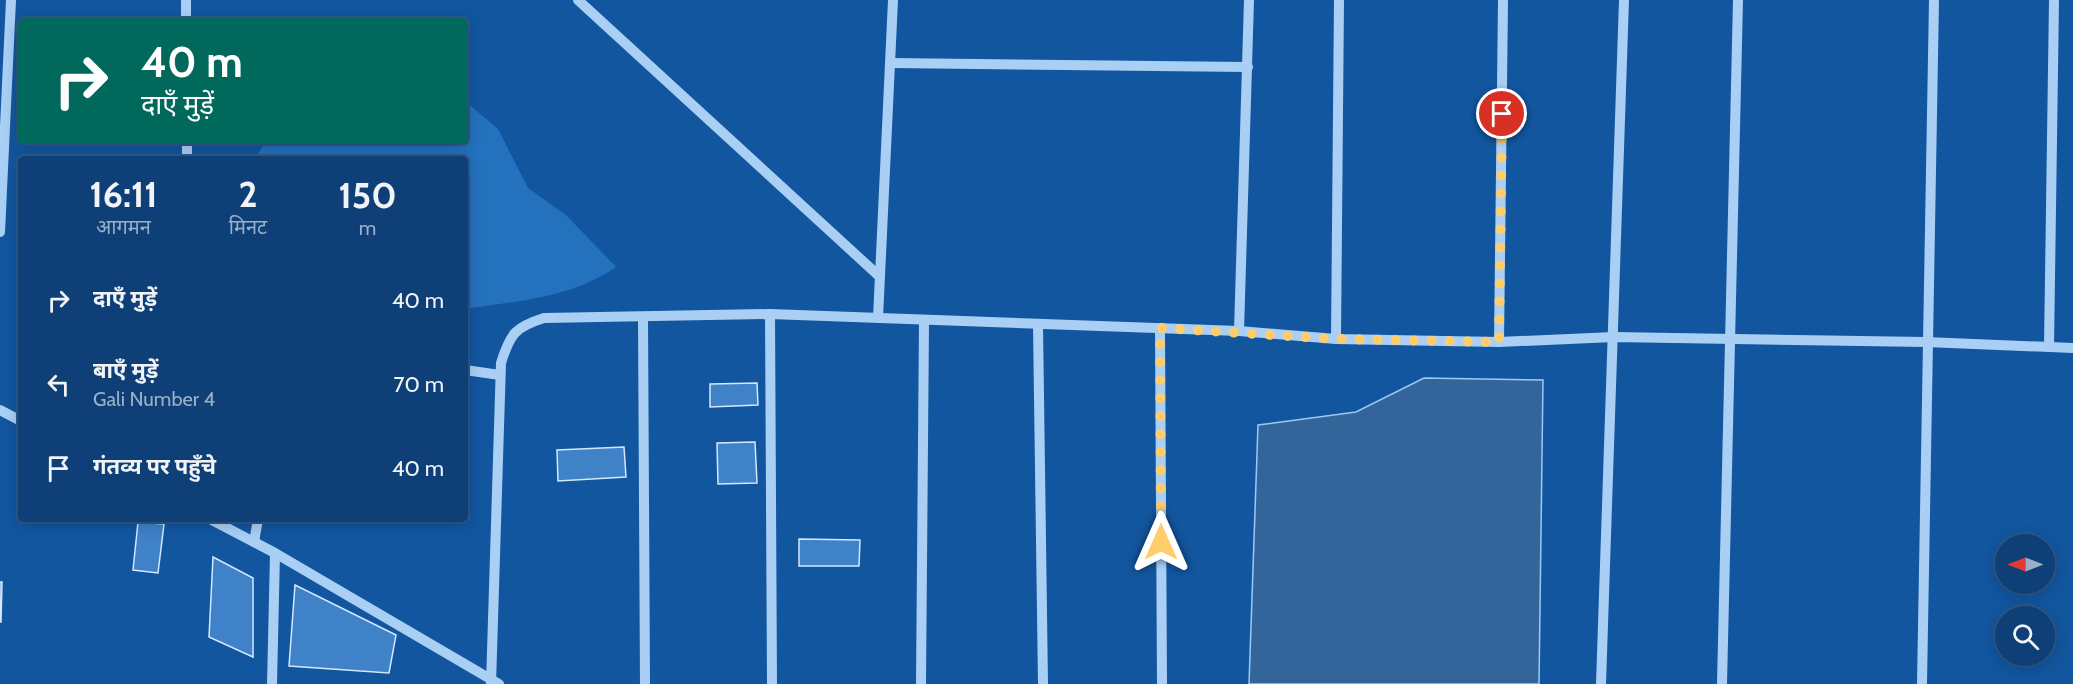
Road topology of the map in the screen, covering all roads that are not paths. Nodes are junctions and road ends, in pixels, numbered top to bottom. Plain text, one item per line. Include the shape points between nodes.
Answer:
1 (11, 0) edge
2 (186, 0) edge
3 (578, 0) edge
4 (893, 0) edge
5 (1250, 0) edge
6 (1339, 0) edge
7 (1503, 0) edge
8 (1624, 0) edge
9 (1738, 0) edge
10 (1934, 0) edge
11 (2054, 0) edge
12 (186, 18) edge
13 (891, 63) junction
14 (1248, 67) junction
15 (0, 232) edge
16 (879, 276) junction
17 (770, 314) junction
18 (643, 318) junction
19 (878, 318) junction
20 (924, 322) junction
21 (1038, 325) junction
22 (1160, 328) junction
23 (1239, 331) junction
24 (1614, 337) junction
25 (1336, 339) junction
26 (1730, 339) junction
27 (1499, 342) junction
28 (1926, 342) junction
29 (2049, 347) junction
30 (2073, 348) edge
31 (468, 370) edge
32 (500, 375) junction
33 (0, 410) edge
34 (18, 419) edge
35 (216, 522) edge
36 (257, 522) edge
37 (254, 542) junction
38 (275, 553) junction
39 (494, 683) edge
40 (272, 684) edge
41 (645, 684) edge
42 (772, 684) edge
43 (921, 684) edge
44 (1043, 684) edge
45 (1162, 684) edge
46 (1601, 684) edge
47 (1722, 684) edge
48 (1922, 684) edge

1 - 15 street
2 - 12 street
3 - 16 street
4 - 13 street
5 - 14 street
6 - 25 street
7 - 27 street
8 - 24 street
9 - 26 street
10 - 28 street
11 - 29 street
13 - 14 street
13 - 16 street
14 - 23 street
16 - 19 street
17 - 18 street
17 - 19 street
17 - 42 street
18 - 32 street via 544,318 523,325 508,340
18 - 41 street
19 - 20 street
20 - 21 street
20 - 43 street
21 - 22 street
21 - 44 street
22 - 23 street
22 - 45 street
23 - 25 street
24 - 26 street
24 - 27 street
24 - 46 street
25 - 27 street
26 - 28 street
26 - 47 street
28 - 29 street
28 - 48 street
29 - 30 street
31 - 32 street
32 - 39 street
33 - 34 street
35 - 37 street
36 - 37 street
37 - 38 street
38 - 39 street
38 - 40 street

